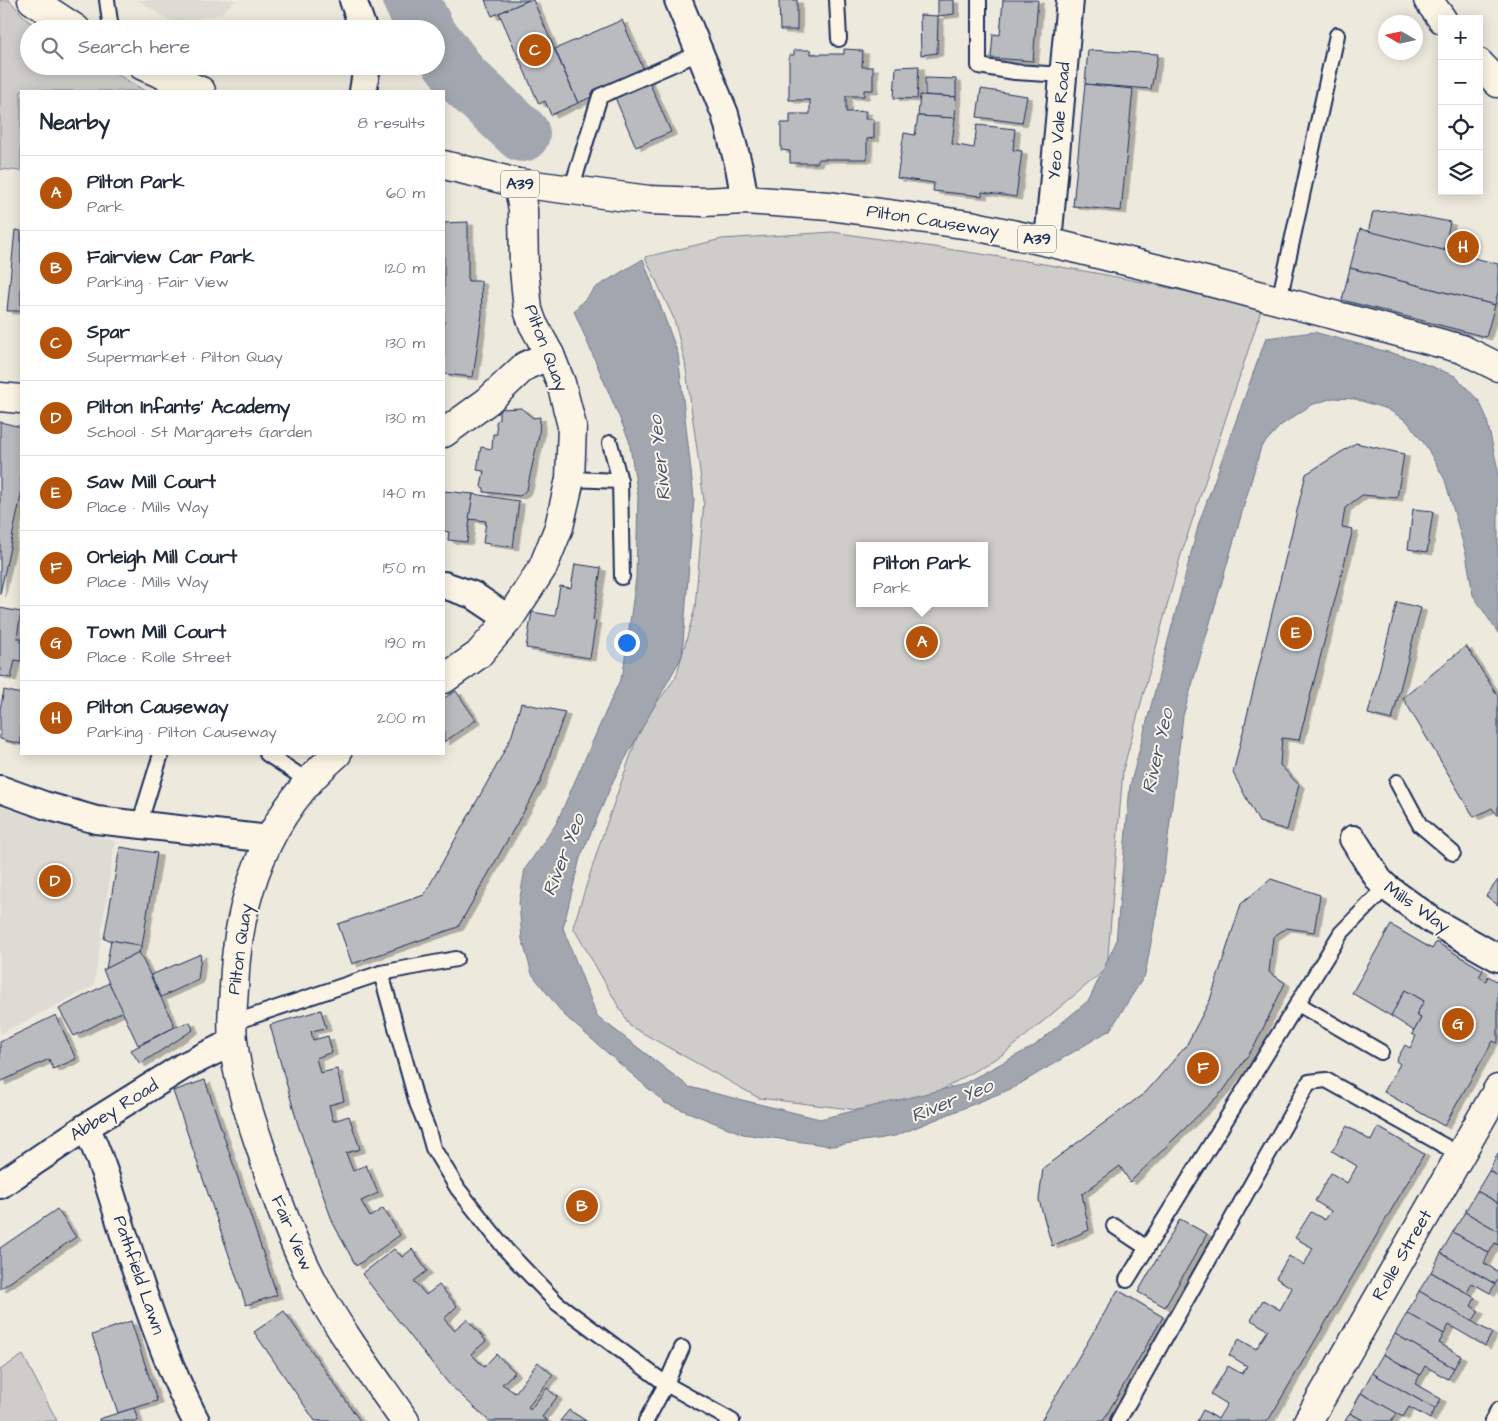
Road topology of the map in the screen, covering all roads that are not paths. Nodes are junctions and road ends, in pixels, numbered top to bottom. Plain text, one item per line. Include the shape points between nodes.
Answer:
1 (32, 0) edge
2 (107, 0) edge
3 (353, 0) edge
4 (678, 0) edge
5 (837, 0) edge
6 (979, 0) edge
7 (1070, 0) edge
8 (1428, 0) edge
9 (1439, 15) edge
10 (62, 20) edge
11 (110, 20) edge
12 (360, 20) edge
13 (1337, 35) dead end
14 (839, 39) dead end
15 (701, 52) junction
16 (1483, 67) edge
17 (164, 75) edge
18 (366, 75) edge
19 (1064, 75) junction
20 (1498, 83) edge
21 (199, 90) edge
22 (363, 90) edge
23 (445, 165) edge
24 (518, 183) junction
25 (566, 189) junction
26 (745, 200) junction
27 (1048, 242) junction
28 (1279, 301) junction
29 (550, 356) junction
30 (1498, 367) edge
31 (0, 397) edge
32 (20, 399) edge
33 (445, 432) edge
34 (610, 444) dead end
35 (570, 479) junction
36 (620, 481) junction
37 (622, 577) dead end
38 (445, 585) edge
39 (509, 619) junction
40 (445, 678) edge
41 (160, 755) edge
42 (269, 755) edge
43 (336, 755) edge
44 (308, 781) junction
45 (1397, 782) dead end
46 (0, 789) edge
47 (139, 825) junction
48 (270, 839) junction
49 (1353, 839) dead end
50 (1453, 853) dead end
51 (1386, 887) junction
52 (1498, 958) edge
53 (456, 959) dead end
54 (381, 973) junction
55 (1298, 1004) junction
56 (232, 1032) junction
57 (1381, 1052) dead end
58 (1498, 1089) edge
59 (86, 1127) junction
60 (1459, 1154) junction
61 (0, 1185) edge
62 (1114, 1226) dead end
63 (1147, 1248) junction
64 (1127, 1280) dead end
65 (682, 1348) dead end
66 (666, 1384) junction
67 (1498, 1410) edge
68 (196, 1421) edge
69 (405, 1421) edge
70 (646, 1421) edge
71 (732, 1421) edge
72 (1118, 1421) edge
73 (1308, 1421) edge
74 (1492, 1421) edge

1 - 10 main road
2 - 11 lane
3 - 12 street
4 - 15 street
5 - 14 lane
6 - 19 lane via 979,66
7 - 19 street, Yeo Vale Road
8 - 9 main road
13 - 28 lane
15 - 25 lane via 600,96
15 - 26 street via 725,114
16 - 20 main road
17 - 21 main road
18 - 22 street
19 - 27 street, Yeo Vale Road
23 - 24 main road, A39
24 - 25 main road, A39
24 - 29 main road, Pilton Quay via 523,210 528,310
25 - 26 main road, Pilton Causeway / A39 via 649,200
26 - 27 main road, Pilton Causeway / A39 via 913,216
27 - 28 main road, Pilton Causeway / A39
28 - 30 main road, Pilton Causeway / A39 via 1462,349
29 - 33 main road via 525,366 488,401
29 - 35 main road, Pilton Quay via 572,426
31 - 32 main road
34 - 36 lane
35 - 36 lane
35 - 39 main road, Pilton Quay via 559,526 543,567
36 - 37 lane
38 - 39 street via 473,595
39 - 40 main road, Pilton Quay via 478,655
41 - 47 lane
42 - 44 lane
43 - 44 main road, Pilton Quay
44 - 48 main road, Pilton Quay
45 - 50 lane via 1420,825
46 - 47 street via 96,820
47 - 48 street
48 - 56 main road, Pilton Quay via 254,873 240,921
49 - 51 street, Mills Way
51 - 52 street, Mills Way via 1433,921
51 - 55 lane via 1341,933
53 - 54 lane
54 - 56 lane
54 - 66 lane via 417,1103 433,1148 458,1189 507,1251 556,1303
55 - 57 lane
55 - 63 lane
56 - 59 street, Abbey Road
56 - 69 main road, Fair View via 242,1092 294,1242 340,1327
58 - 60 main road, Rolle Street
59 - 61 street, Abbey Road
59 - 68 street, Pathfield Lawn via 176,1378
60 - 72 lane via 1326,1080 1309,1082
60 - 73 main road, Rolle Street
62 - 63 lane
63 - 64 lane
65 - 66 lane
66 - 70 lane
66 - 71 lane
67 - 74 lane

